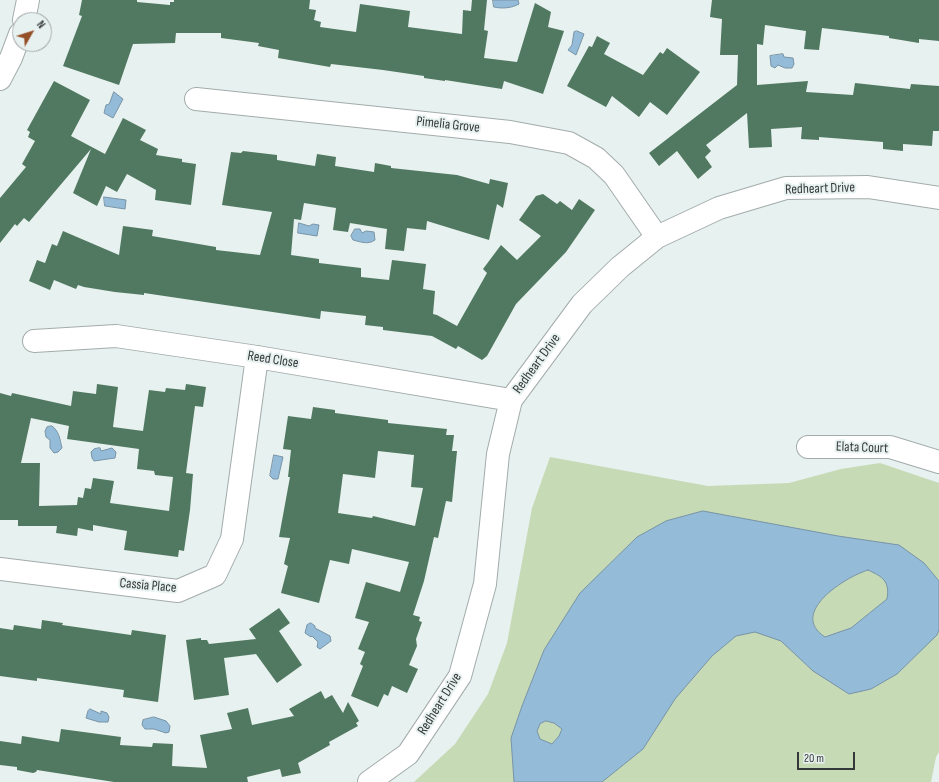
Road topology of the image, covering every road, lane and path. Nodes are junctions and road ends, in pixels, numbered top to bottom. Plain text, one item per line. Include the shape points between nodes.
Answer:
1 (28, 0) edge
2 (26, 12) edge
3 (13, 52) edge
4 (0, 79) edge
5 (196, 99) dead end
6 (939, 198) edge
7 (657, 237) junction
8 (34, 341) dead end
9 (257, 357) junction
10 (511, 400) junction
11 (808, 447) dead end
12 (939, 462) edge
13 (0, 569) edge
14 (369, 782) edge

1 - 2 street
3 - 4 street
5 - 7 street, Pimelia Grove via 510,132 569,144 596,158 614,175
6 - 7 street, Redheart Drive via 868,187 786,188 719,208
7 - 10 street, Redheart Drive via 620,267 582,304
8 - 9 street, Reed Close via 116,336
9 - 10 street, Reed Close
9 - 13 street, Cassia Place via 232,539 215,575 178,592
10 - 14 street, Redheart Drive via 498,454 485,584 460,676 408,754
11 - 12 street, Elata Court via 890,447

